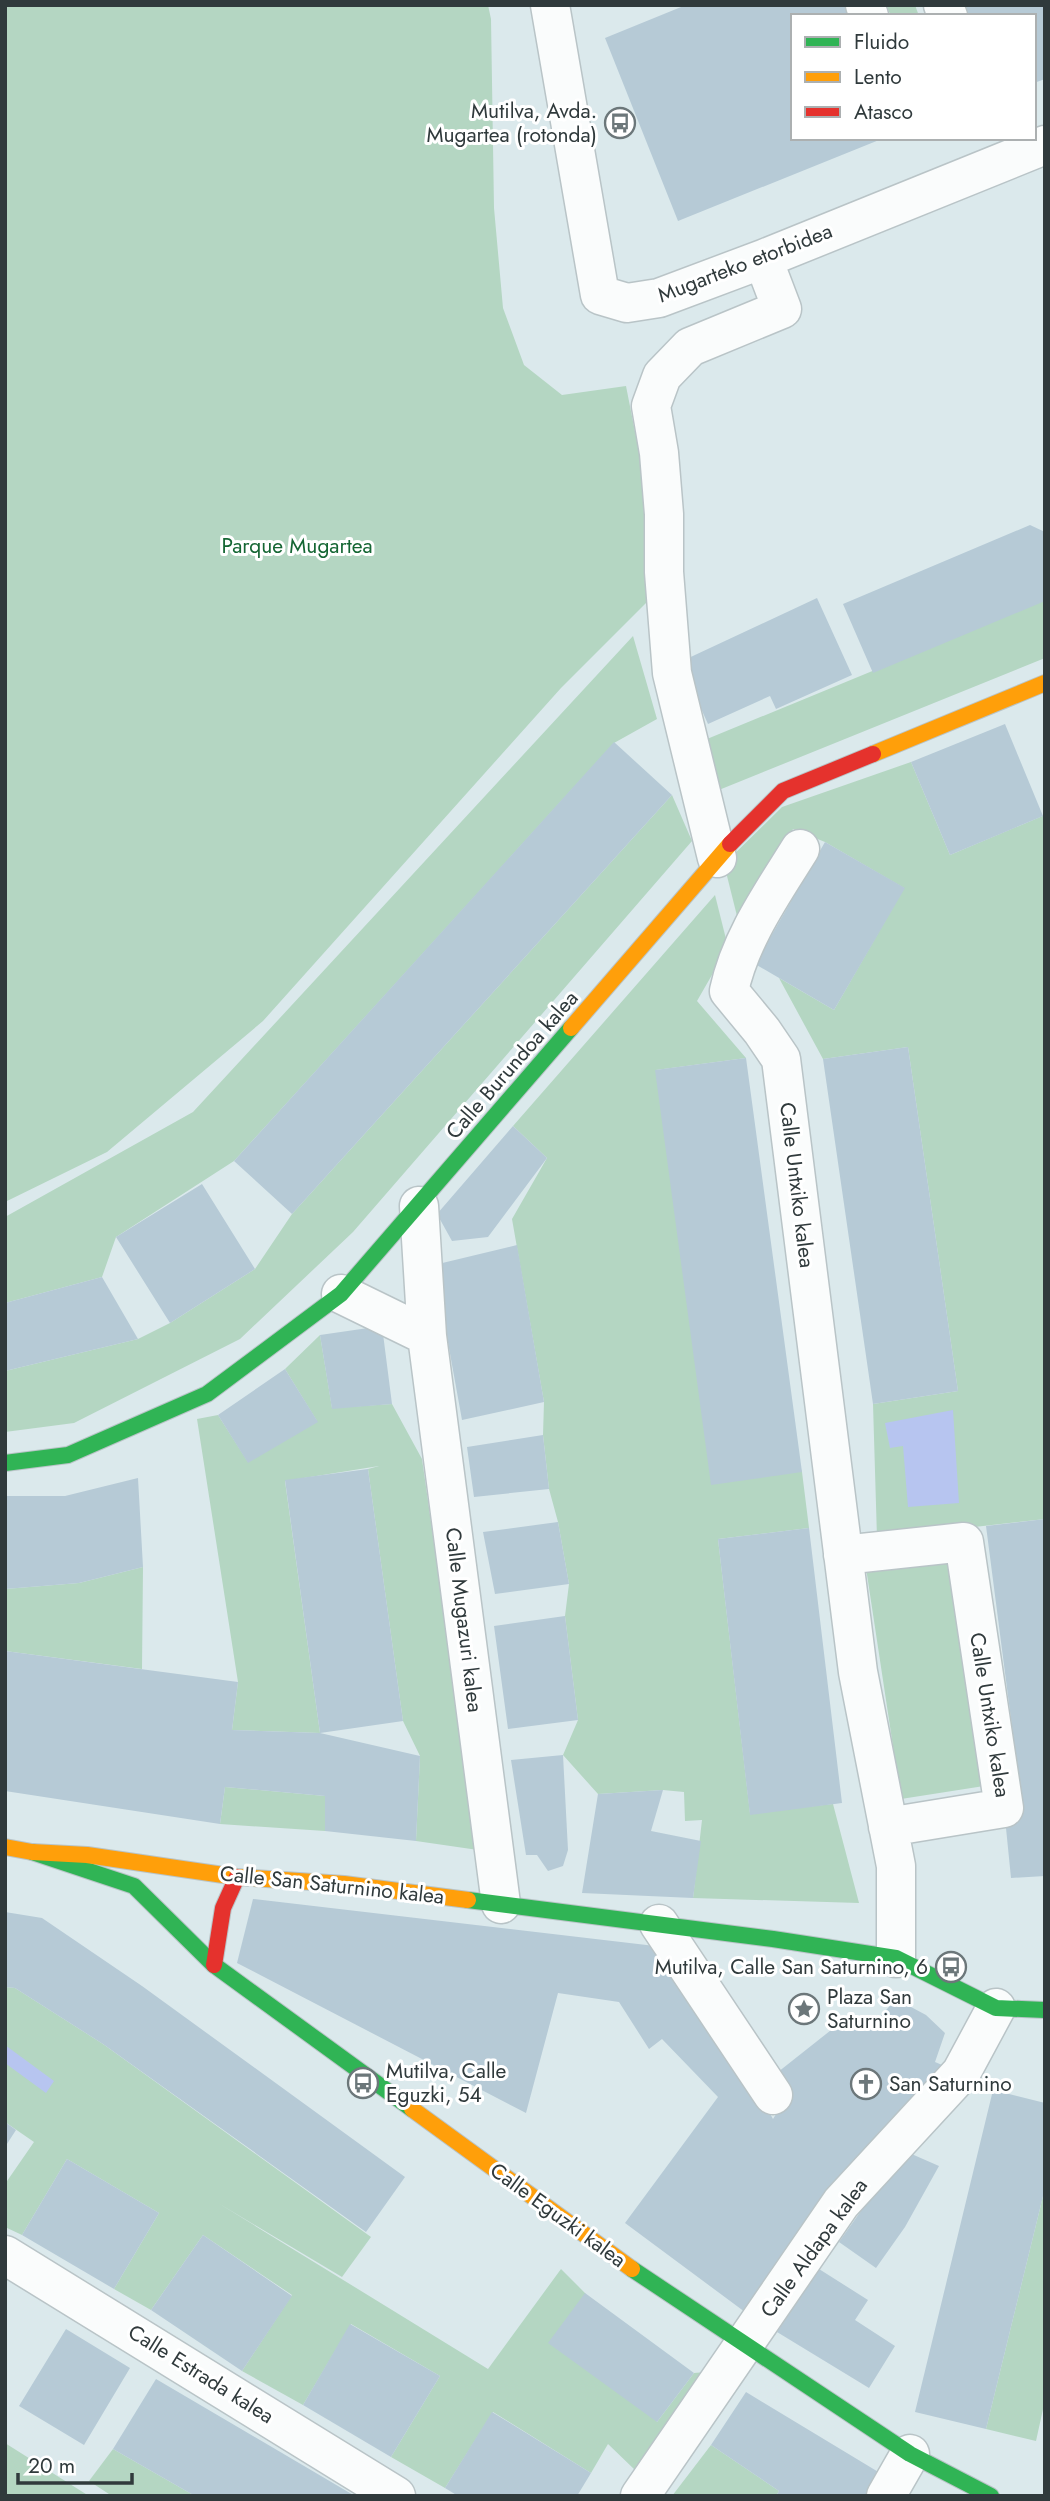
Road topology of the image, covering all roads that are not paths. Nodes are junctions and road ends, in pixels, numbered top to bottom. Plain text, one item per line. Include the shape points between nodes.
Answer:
1 (550, 5) edge
2 (1045, 145) edge
3 (763, 259) junction
4 (1045, 683) edge
5 (800, 849) dead end
6 (717, 858) junction
7 (419, 1206) junction
8 (341, 1294) junction
9 (427, 1336) junction
10 (5, 1463) edge
11 (843, 1555) junction
12 (888, 1827) junction
13 (5, 1846) edge
14 (32, 1852) junction
15 (237, 1877) junction
16 (501, 1903) junction
17 (659, 1924) junction
18 (896, 1958) junction
19 (214, 1965) junction
20 (996, 2008) junction
21 (1045, 2010) edge
22 (773, 2095) dead end
23 (5, 2255) edge
24 (745, 2345) junction
25 (910, 2454) junction
26 (396, 2496) edge
27 (640, 2496) edge
28 (886, 2496) edge
29 (991, 2496) edge

1 - 3 street, Mugarteko etorbidea via 600,295 626,303 659,298
2 - 3 street, Mugarteko etorbidea
3 - 6 street via 782,309 690,347 662,376 650,406 659,453 672,673
4 - 6 street, Calle Burundoa kalea via 783,791
5 - 11 street, Calle Untxiko kalea via 751,933 734,967 729,991 781,1059
6 - 7 street, Calle Burundoa kalea
7 - 8 street, Calle Burundoa kalea
7 - 9 street, Calle Mugazuri kalea
8 - 9 street
8 - 10 street, Calle Burundoa kalea via 206,1394 68,1455
9 - 16 street, Calle Mugazuri kalea
11 - 12 street, Calle Untxiko kalea via 858,1672
11 - 12 street, Calle Untxiko kalea via 964,1542 1004,1808
12 - 18 street, Calle Untxiko kalea via 896,1866
13 - 14 street, Calle San Saturnino kalea
14 - 15 street, Calle San Saturnino kalea via 87,1855
14 - 19 street, Calle Eguzki kalea via 134,1886
15 - 16 street, Calle San Saturnino kalea via 344,1884
15 - 19 street via 223,1909
16 - 17 street, Calle San Saturnino kalea
17 - 18 street, Calle San Saturnino kalea
17 - 22 street
18 - 20 street, Calle San Saturnino kalea
19 - 24 street, Calle Eguzki kalea via 651,2283
20 - 21 street, Calle San Saturnino kalea
20 - 24 street, Calle Aldapa kalea via 961,2073 841,2203
23 - 26 street, Calle Estrada kalea
24 - 25 street, Calle Eguzki kalea
24 - 27 street, Calle Aldapa kalea
25 - 28 street
25 - 29 street, Calle Eguzki kalea

